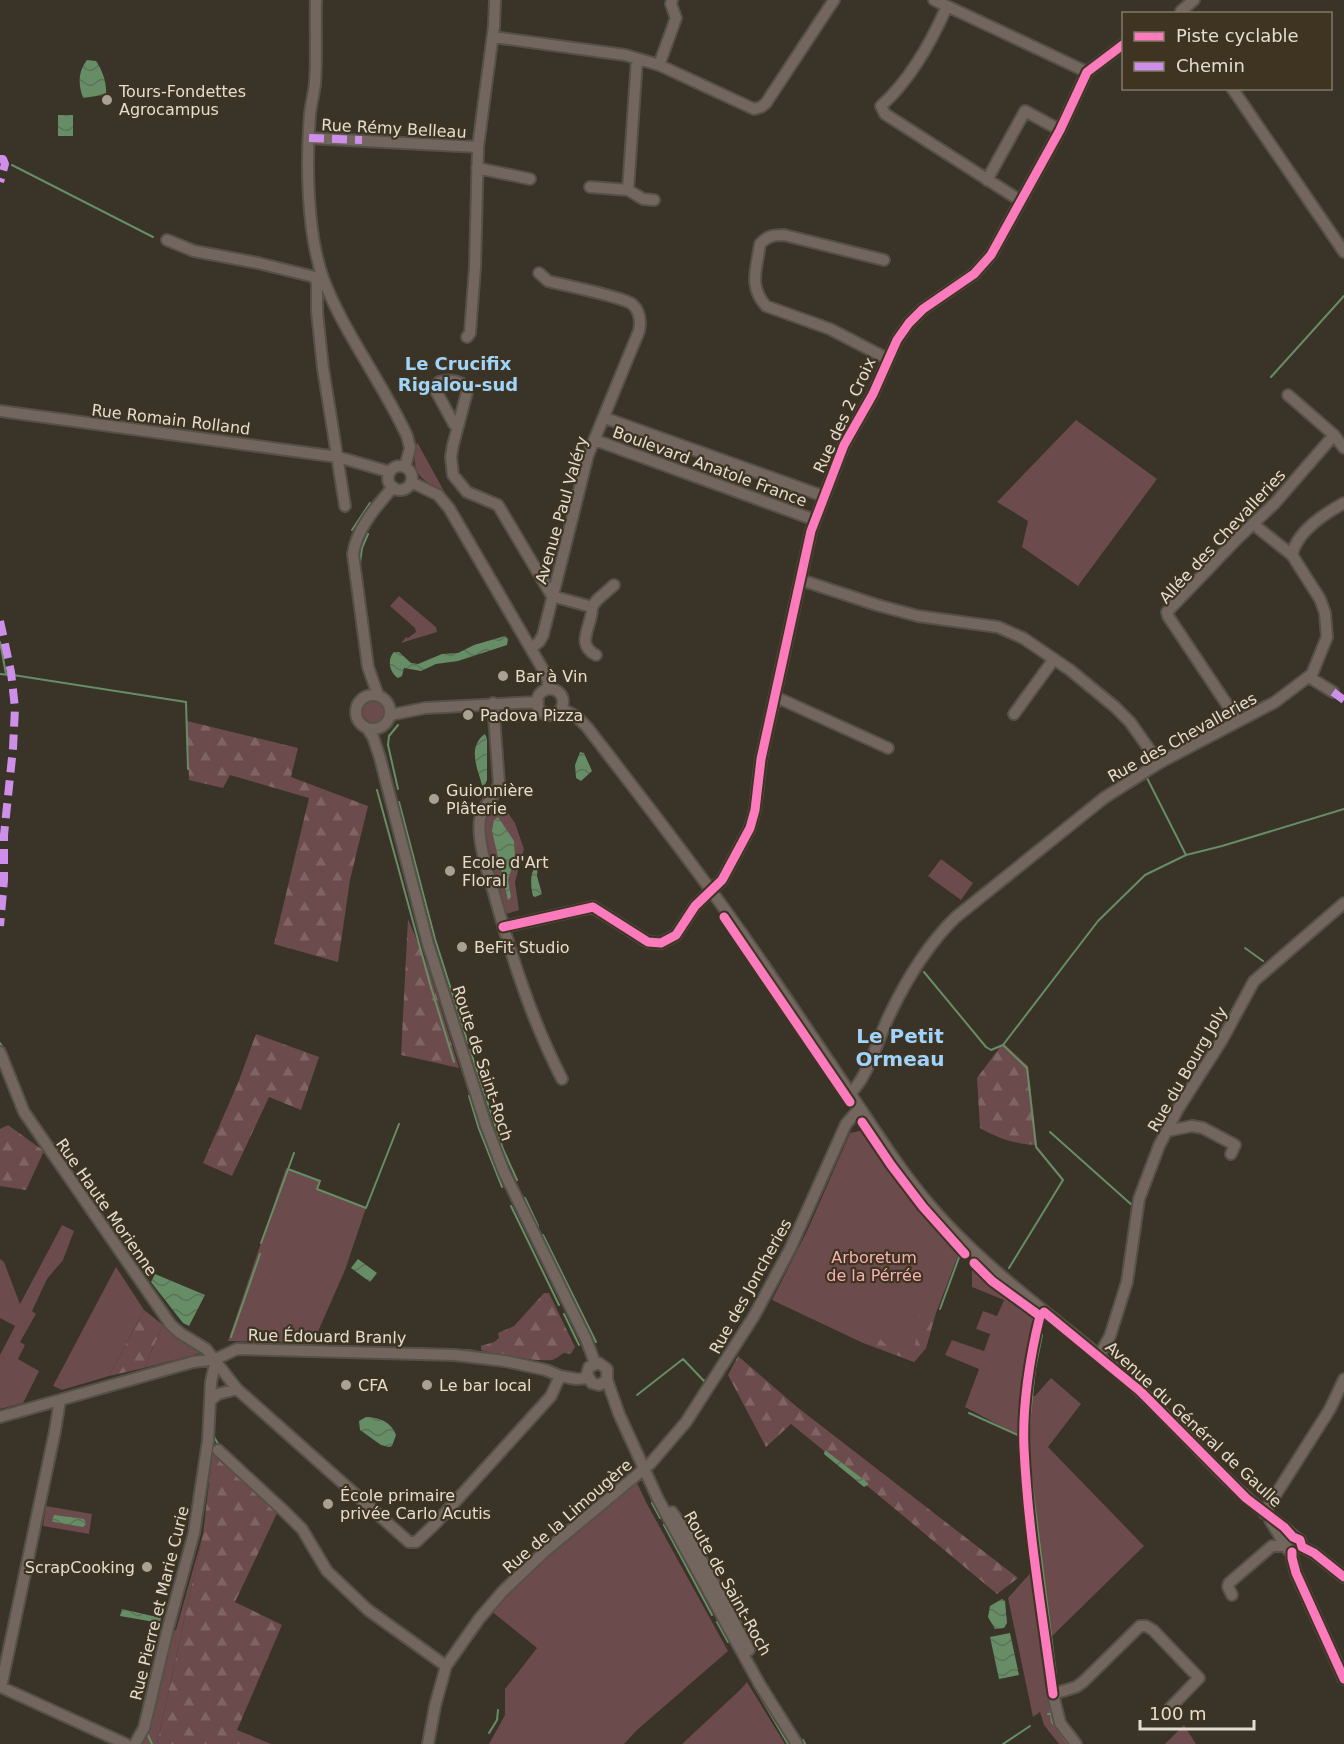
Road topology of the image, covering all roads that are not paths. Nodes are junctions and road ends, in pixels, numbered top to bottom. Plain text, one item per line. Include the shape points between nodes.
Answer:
1 (316, 0) edge
2 (495, 0) edge
3 (672, 0) edge
4 (834, 0) edge
5 (934, 0) edge
6 (1194, 0) edge
7 (947, 6) junction
8 (1181, 12) edge
9 (493, 37) junction
10 (1122, 46) edge
11 (637, 59) junction
12 (659, 65) junction
13 (1087, 72) junction
14 (1234, 90) edge
15 (1060, 130) junction
16 (309, 138) junction
17 (478, 147) junction
18 (477, 168) junction
19 (530, 179) dead end
20 (987, 180) junction
21 (590, 187) dead end
22 (628, 190) junction
23 (654, 200) dead end
24 (1021, 201) junction
25 (167, 240) dead end
26 (1344, 252) edge
27 (884, 260) dead end
28 (539, 273) dead end
29 (467, 337) dead end
30 (888, 359) junction
31 (1288, 395) dead end
32 (0, 411) edge
33 (605, 418) junction
34 (457, 426) dead end
35 (1334, 435) junction
36 (595, 440) junction
37 (1344, 448) edge
38 (338, 456) junction
39 (405, 468) junction
40 (390, 472) junction
41 (411, 482) junction
42 (393, 488) junction
43 (824, 496) junction
44 (1344, 503) edge
45 (345, 506) dead end
46 (815, 520) junction
47 (1258, 528) dead end
48 (1292, 555) junction
49 (801, 580) junction
50 (614, 585) dead end
51 (552, 596) junction
52 (592, 607) junction
53 (531, 648) junction
54 (596, 655) dead end
55 (1054, 659) junction
56 (368, 667) junction
57 (1310, 677) junction
58 (548, 689) junction
59 (1333, 692) dead end
60 (378, 695) junction
61 (776, 697) junction
62 (361, 699) junction
63 (538, 702) junction
64 (388, 703) junction
65 (493, 704) junction
66 (425, 708) junction
67 (562, 709) junction
68 (1014, 714) dead end
69 (390, 715) junction
70 (1238, 721) junction
71 (381, 727) junction
72 (367, 728) junction
73 (888, 748) dead end
74 (380, 759) junction
75 (1159, 763) junction
76 (712, 891) junction
77 (1344, 903) edge
78 (503, 927) junction
79 (0, 1052) edge
80 (562, 1079) dead end
81 (850, 1093) junction
82 (860, 1108) junction
83 (1167, 1131) junction
84 (1231, 1154) dead end
85 (1099, 1356) junction
86 (216, 1359) junction
87 (595, 1364) junction
88 (560, 1376) junction
89 (588, 1378) junction
90 (1344, 1379) edge
91 (603, 1382) junction
92 (237, 1389) junction
93 (60, 1400) junction
94 (210, 1401) junction
95 (0, 1417) edge
96 (218, 1450) dead end
97 (646, 1468) junction
98 (1264, 1513) junction
99 (1292, 1546) junction
100 (1344, 1577) edge
101 (1232, 1595) dead end
102 (446, 1666) junction
103 (1344, 1679) edge
104 (1170, 1708) dead end
105 (126, 1744) edge
106 (135, 1744) edge
107 (428, 1744) edge
108 (797, 1744) edge
109 (1076, 1744) edge

1 - 16 street via 315,82
2 - 9 street
3 - 12 street via 676,18
4 - 12 street via 761,107 754,109
5 - 7 street
6 - 8 street
7 - 13 street
7 - 20 street via 907,79 882,106 885,114
9 - 11 street
9 - 17 street
10 - 13 street
11 - 12 street
11 - 22 street
13 - 15 street, Rue des 2 Croix
14 - 26 street
15 - 20 street via 1025,111
15 - 24 street, Rue des 2 Croix
16 - 17 street, Rue Rémy Belleau
16 - 39 street via 310,196 321,270 407,436 410,448
17 - 18 street
18 - 19 street
18 - 29 street via 475,267
20 - 24 street
21 - 22 street
22 - 23 street via 643,199
24 - 30 street, Rue des 2 Croix via 983,265 915,316
25 - 38 street via 194,251 315,277 323,368
27 - 30 street via 774,235 760,244 754,284 766,306 830,329
28 - 33 street, Avenue Paul Valéry via 548,282 631,303 639,314 639,331
30 - 43 street, Rue des 2 Croix via 844,445
31 - 35 street
32 - 38 street, Rue Romain Rolland
33 - 36 street, Avenue Paul Valéry
33 - 43 street, Boulevard Anatole France
34 - 51 street via 451,457 453,475 467,492 498,505
35 - 37 street
35 - 70 street, Allée des Chevalleries via 1275,503 1167,612
36 - 46 street, Boulevard Anatole France
36 - 51 street, Avenue Paul Valéry
38 - 40 street, Rue Romain Rolland
38 - 45 street
39 - 40 street via 398,466
39 - 41 street via 410,472
40 - 42 street
41 - 42 street via 403,489
41 - 53 street via 429,489 445,502
42 - 56 street via 368,519 353,554
43 - 46 street, Rue des 2 Croix
44 - 48 street via 1306,531
46 - 49 street, Rue des 2 Croix
47 - 48 street, Rue des Chevalleries
48 - 57 street, Rue des Chevalleries via 1325,613 1327,637
49 - 55 street via 918,616 998,627
49 - 61 street, Rue des 2 Croix
50 - 52 street
51 - 52 street
51 - 53 street, Avenue Paul Valéry via 541,639
52 - 54 street via 585,644
53 - 58 street via 548,680
55 - 68 street
55 - 75 street via 1115,707
56 - 60 street
56 - 62 street
57 - 59 street
57 - 70 street, Rue des Chevalleries via 1275,702
58 - 63 street
58 - 67 street via 560,693
60 - 62 street via 369,694
60 - 64 street
61 - 73 street
61 - 76 street, Rue des 2 Croix via 750,828
62 - 72 street via 356,715
63 - 65 street
63 - 67 street via 546,714 553,715
64 - 66 street
64 - 69 street
65 - 66 street
65 - 78 street via 499,783 482,812 480,828
66 - 69 street
67 - 76 street, Avenue du Général de Gaulle via 587,726
69 - 71 street
70 - 75 street, Rue des Chevalleries
71 - 72 street
71 - 74 street, Route de Saint-Roch
72 - 74 street, Route de Saint-Roch
74 - 87 street, Route de Saint-Roch via 428,944 486,1125 504,1172
75 - 81 street, Rue des Chevalleries via 1104,798 948,925 917,966 860,1082
76 - 78 street, Rue des 2 Croix via 695,906 675,935 661,943 648,942 593,907
76 - 81 street, Avenue du Général de Gaulle
77 - 83 street, Rue du Bourg Joly via 1254,981
78 - 80 street via 538,1030
79 - 86 street, Rue Haute Morienne via 24,1112 156,1306 180,1333
81 - 82 street, Avenue du Général de Gaulle
82 - 85 street, Avenue du Général de Gaulle via 908,1178 951,1229 999,1276
82 - 97 street, Rue des Joncheries via 846,1124 790,1249 754,1316 686,1422
83 - 84 street via 1203,1128 1235,1145
83 - 85 street, Rue du Bourg Joly via 1139,1199 1127,1282 1110,1336
85 - 98 street, Avenue du Général de Gaulle
86 - 88 street, Rue Édouard Branly via 237,1349 455,1354 505,1361
86 - 92 street, Rue Haute Morienne
86 - 93 street, Rue Édouard Branly
86 - 94 street, Rue Pierre et Marie Curie
87 - 89 street via 587,1371
87 - 91 street via 605,1366 608,1373
88 - 89 street, Rue Édouard Branly
88 - 92 street, Rue Haute Morienne via 551,1396 416,1542 409,1542
89 - 91 street via 592,1383
90 - 98 street via 1330,1409
91 - 97 street, Route de Saint-Roch
92 - 94 street via 218,1394
93 - 95 street, Rue Édouard Branly
93 - 105 street via 2,1687
94 - 106 street, Rue Pierre et Marie Curie via 194,1533 144,1728
96 - 102 street via 302,1530 327,1571 368,1610
97 - 102 street, Rue de la Limougère via 543,1553 503,1592 478,1619
97 - 108 street, Route de Saint-Roch via 658,1499 714,1603
98 - 99 street, Avenue du Général de Gaulle via 1284,1527
99 - 100 street, Avenue du Général de Gaulle via 1314,1553
99 - 101 street via 1272,1546 1229,1583
99 - 103 street via 1296,1573
102 - 107 street, Rue de la Limougère
104 - 109 street via 1199,1678 1153,1630 1140,1626 1076,1687 1053,1694 1060,1723

